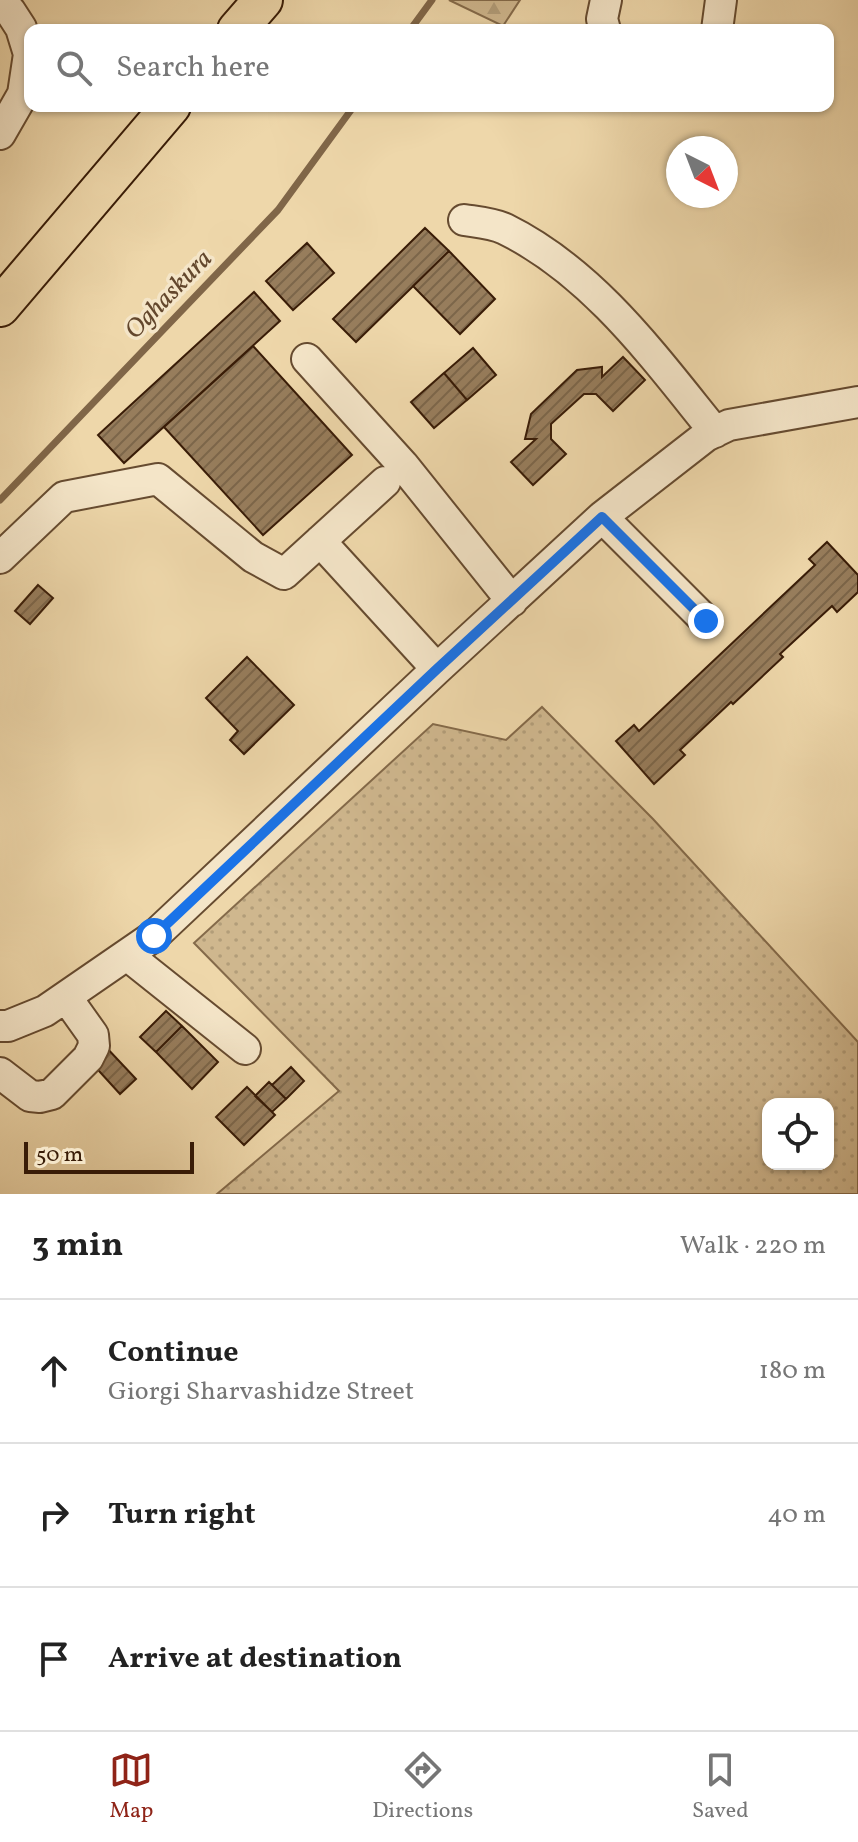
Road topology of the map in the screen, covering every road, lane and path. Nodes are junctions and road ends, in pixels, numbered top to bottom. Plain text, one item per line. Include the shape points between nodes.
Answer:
1 (0, 0) edge
2 (263, 0) edge
3 (606, 0) edge
4 (721, 0) edge
5 (242, 24) edge
6 (603, 24) edge
7 (718, 24) edge
8 (24, 38) edge
9 (24, 87) edge
10 (166, 112) edge
11 (0, 134) edge
12 (464, 220) dead end
13 (0, 307) edge
14 (307, 359) dead end
15 (858, 402) edge
16 (715, 432) junction
17 (385, 482) dead end
18 (602, 517) junction
19 (320, 541) junction
20 (0, 558) edge
21 (512, 601) junction
22 (706, 621) dead end
23 (437, 669) junction
24 (127, 955) junction
25 (66, 997) junction
26 (0, 1026) edge
27 (245, 1049) dead end
28 (0, 1073) edge

1 - 8 street
2 - 5 main road
3 - 6 street
4 - 7 street
9 - 11 street
10 - 13 main road
12 - 16 street via 503,227 561,263 632,330
14 - 21 street via 403,465
15 - 16 street
16 - 18 street
17 - 19 street
18 - 21 street
18 - 22 street
19 - 20 street via 284,574 253,557 158,479 64,497
19 - 23 street
21 - 23 street
23 - 24 street via 154,936
24 - 25 street
24 - 27 street
25 - 26 street via 45,1011
25 - 28 street via 93,1035 88,1058 52,1094 40,1097 30,1096

